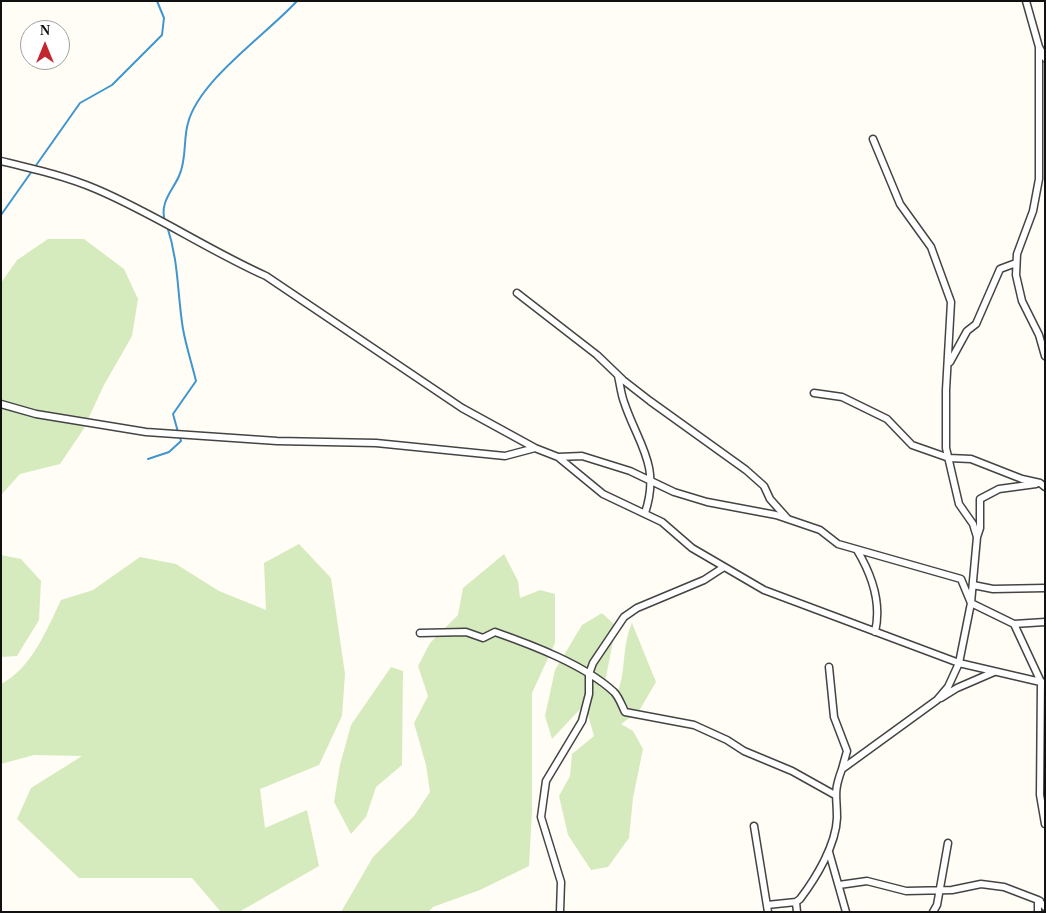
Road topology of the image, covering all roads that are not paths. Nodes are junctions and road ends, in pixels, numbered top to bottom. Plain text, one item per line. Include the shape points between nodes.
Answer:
1 (1026, 1) edge
2 (1039, 47) junction
3 (1045, 58) edge
4 (873, 139) dead end
5 (1, 161) edge
6 (1016, 263) junction
7 (517, 293) dead end
8 (1045, 356) edge
9 (949, 363) junction
10 (618, 376) junction
11 (814, 393) dead end
12 (1, 404) edge
13 (535, 448) junction
14 (558, 457) junction
15 (949, 458) junction
16 (650, 481) junction
17 (1044, 483) edge
18 (645, 513) junction
19 (788, 519) junction
20 (977, 537) junction
21 (857, 550) junction
22 (724, 567) junction
23 (973, 585) junction
24 (1045, 588) edge
25 (971, 603) junction
26 (1045, 622) edge
27 (1014, 624) junction
28 (874, 632) junction
29 (420, 633) dead end
30 (959, 663) junction
31 (829, 667) dead end
32 (994, 672) junction
33 (589, 674) junction
34 (1043, 682) edge
35 (937, 700) junction
36 (842, 769) junction
37 (835, 795) junction
38 (1045, 824) edge
39 (754, 826) dead end
40 (948, 843) dead end
41 (829, 852) junction
42 (840, 885) junction
43 (938, 891) junction
44 (1038, 900) junction
45 (796, 902) junction
46 (1045, 903) edge
47 (1045, 907) edge
48 (768, 908) edge
49 (560, 912) edge
50 (797, 912) edge
51 (846, 912) edge
52 (933, 912) edge
53 (1038, 912) edge

1 - 2 street
2 - 3 street
2 - 6 street via 1039,179 1033,211 1022,236
4 - 9 street via 900,204 931,247 951,302
5 - 13 street via 50,172 96,189 266,276 462,408
6 - 8 street via 1022,301 1040,335
6 - 9 street via 1000,269 976,324 967,331
7 - 10 street via 598,355
9 - 15 street via 945,432
10 - 16 street via 623,401 645,448
10 - 19 street via 746,470 764,486 770,499
11 - 15 street via 842,397 887,420 912,445
12 - 13 street via 36,414 146,432 277,441 376,443 505,456
13 - 14 street
14 - 16 street via 582,456
14 - 18 street via 604,494
15 - 17 street via 971,459 1022,479
15 - 20 street via 959,504
16 - 18 street
16 - 19 street via 707,502
17 - 20 street via 999,489 980,499
18 - 22 street
19 - 21 street via 820,530 838,544
20 - 23 street
21 - 25 street via 961,579
21 - 28 street via 873,583 877,602 879,616
22 - 28 street via 764,590
22 - 33 street via 704,580 637,608 624,617
23 - 24 street via 993,589
23 - 25 street
25 - 27 street
25 - 30 street
26 - 27 street
27 - 34 street
28 - 30 street
29 - 33 street via 466,632 483,638 495,632 538,648
30 - 32 street
30 - 35 street
31 - 36 street via 834,717 847,751
32 - 34 street
32 - 35 street
33 - 37 street via 615,693 625,712 694,725
33 - 49 street via 589,694 582,721 546,781 541,817 561,882
34 - 38 street via 1040,795
35 - 36 street
36 - 37 street
37 - 41 street via 837,818
39 - 48 street
40 - 43 street
41 - 42 street
41 - 45 street via 810,886
42 - 43 street via 867,881 906,891
42 - 51 street
43 - 44 street via 981,884 1004,887
43 - 52 street
44 - 46 street
44 - 47 street
44 - 53 street
45 - 48 street
45 - 50 street

